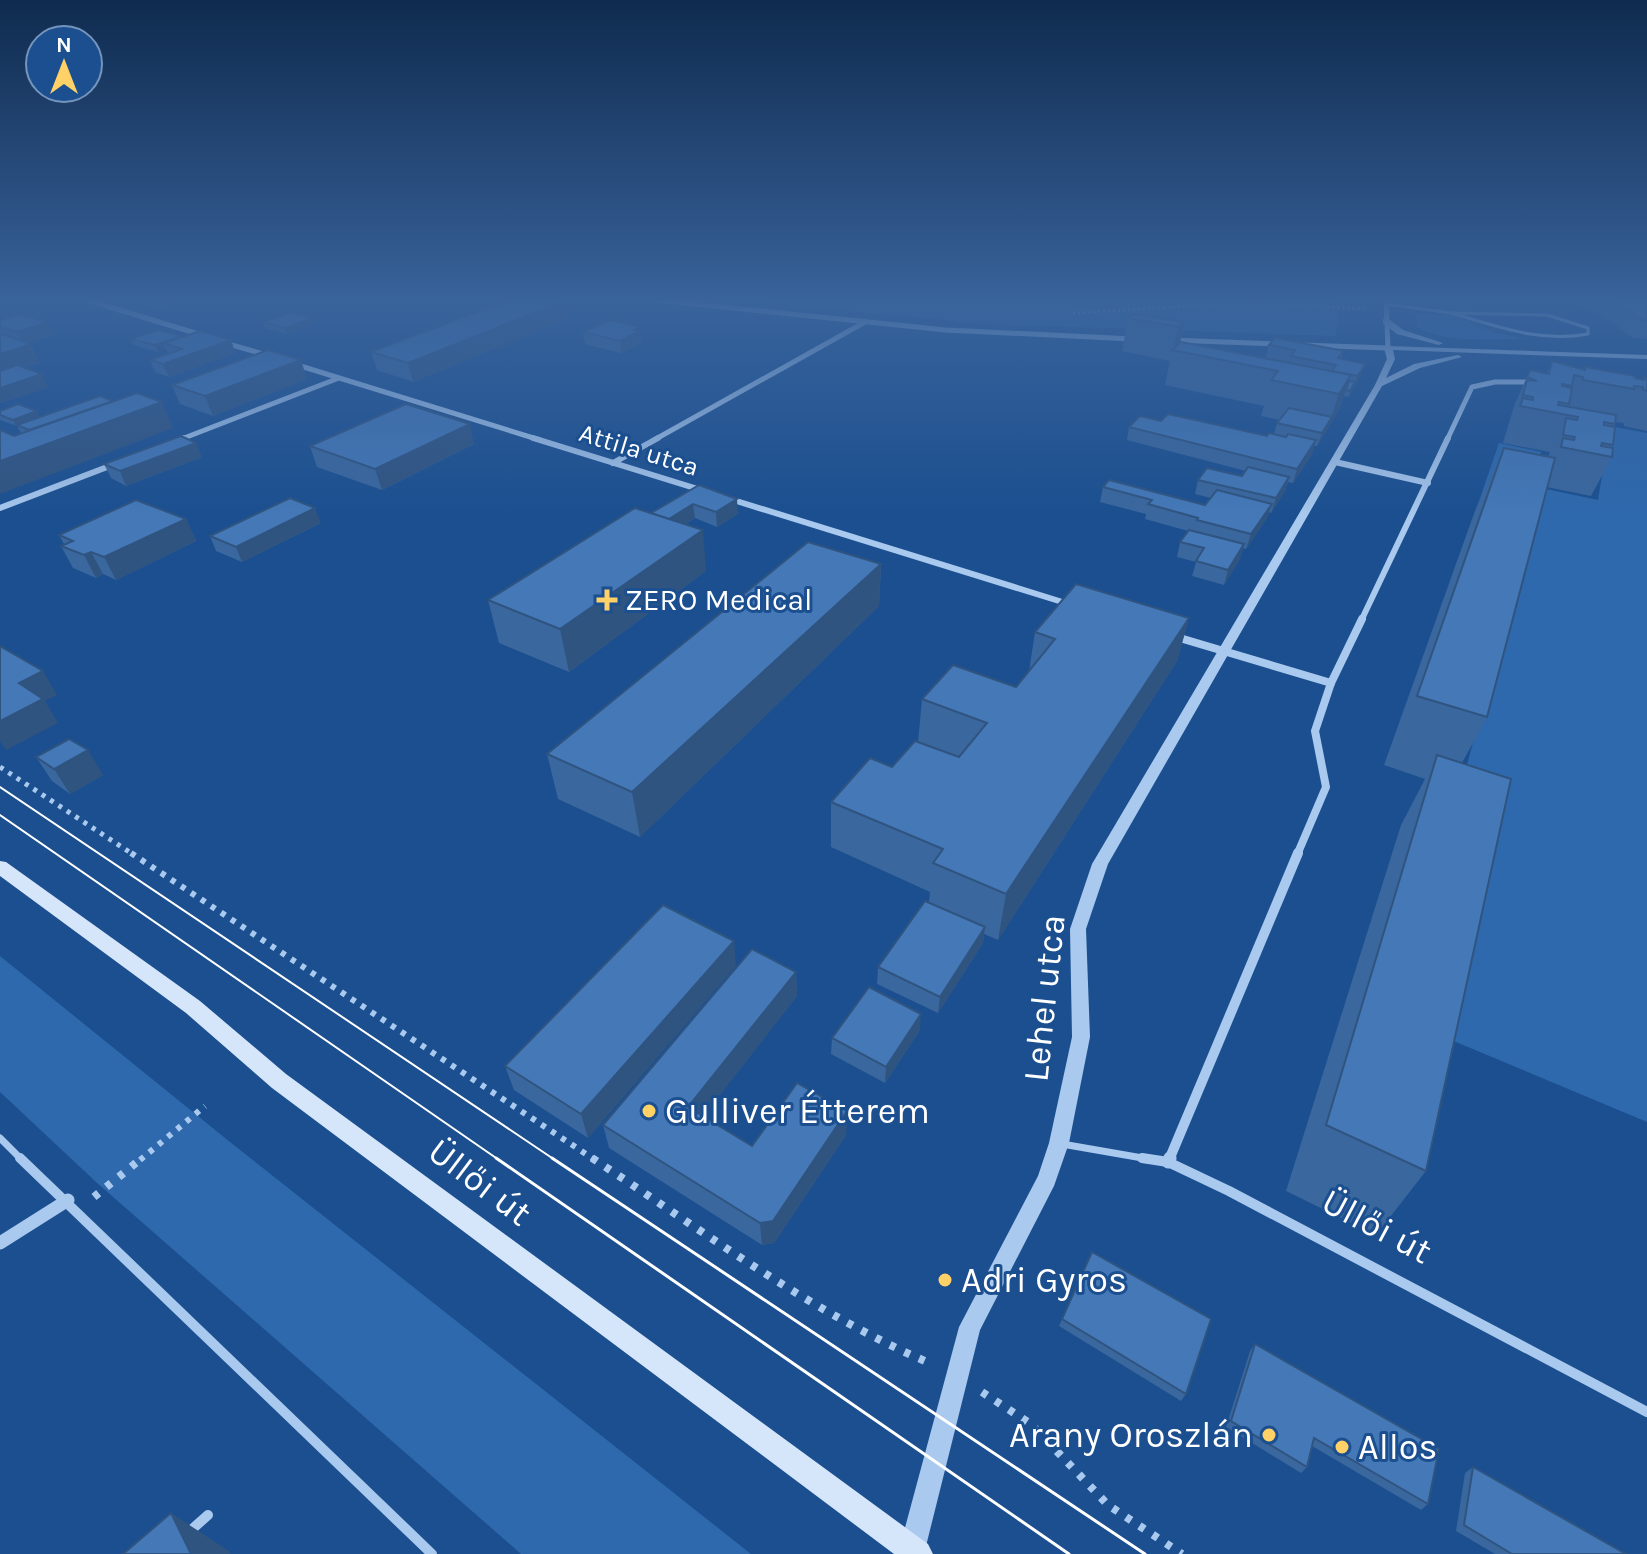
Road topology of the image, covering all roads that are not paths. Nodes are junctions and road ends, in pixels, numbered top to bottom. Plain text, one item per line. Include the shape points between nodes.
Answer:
1 (322, 373) edge
2 (775, 373) edge
3 (1385, 373) edge
4 (1404, 373) edge
5 (340, 378) junction
6 (1549, 383) edge
7 (1379, 385) junction
8 (163, 446) edge
9 (1335, 462) junction
10 (118, 463) edge
11 (613, 463) junction
12 (1428, 483) junction
13 (703, 490) edge
14 (718, 495) edge
15 (0, 508) edge
16 (1076, 606) edge
17 (1166, 634) edge
18 (1226, 652) junction
19 (1331, 683) junction
20 (0, 867) edge
21 (0, 1138) edge
22 (1059, 1143) junction
23 (1168, 1162) junction
24 (68, 1200) junction
25 (0, 1243) edge
26 (1647, 1412) edge
27 (208, 1515) dead end
28 (185, 1534) edge
29 (914, 1553) edge
30 (432, 1554) edge

1 - 5 street, Attila utca
2 - 11 street
3 - 7 street, Lehel utca
4 - 7 street
5 - 8 street
5 - 11 street, Attila utca
6 - 12 street via 1472,387
7 - 9 street, Lehel utca
9 - 12 street
9 - 18 street, Lehel utca
10 - 15 street
11 - 13 street, Attila utca
12 - 19 street
14 - 16 street, Attila utca
17 - 18 street
18 - 19 street
18 - 22 street, Lehel utca via 1100,864 1091,890 1078,929 1081,1037
19 - 23 street via 1315,731 1326,787
20 - 29 main road, Üllői út
21 - 24 lane
22 - 23 lane, Üllői út
22 - 29 street, Lehel utca via 1047,1179 970,1327
23 - 26 lane, Üllői út
24 - 25 street
24 - 30 lane
27 - 28 lane

